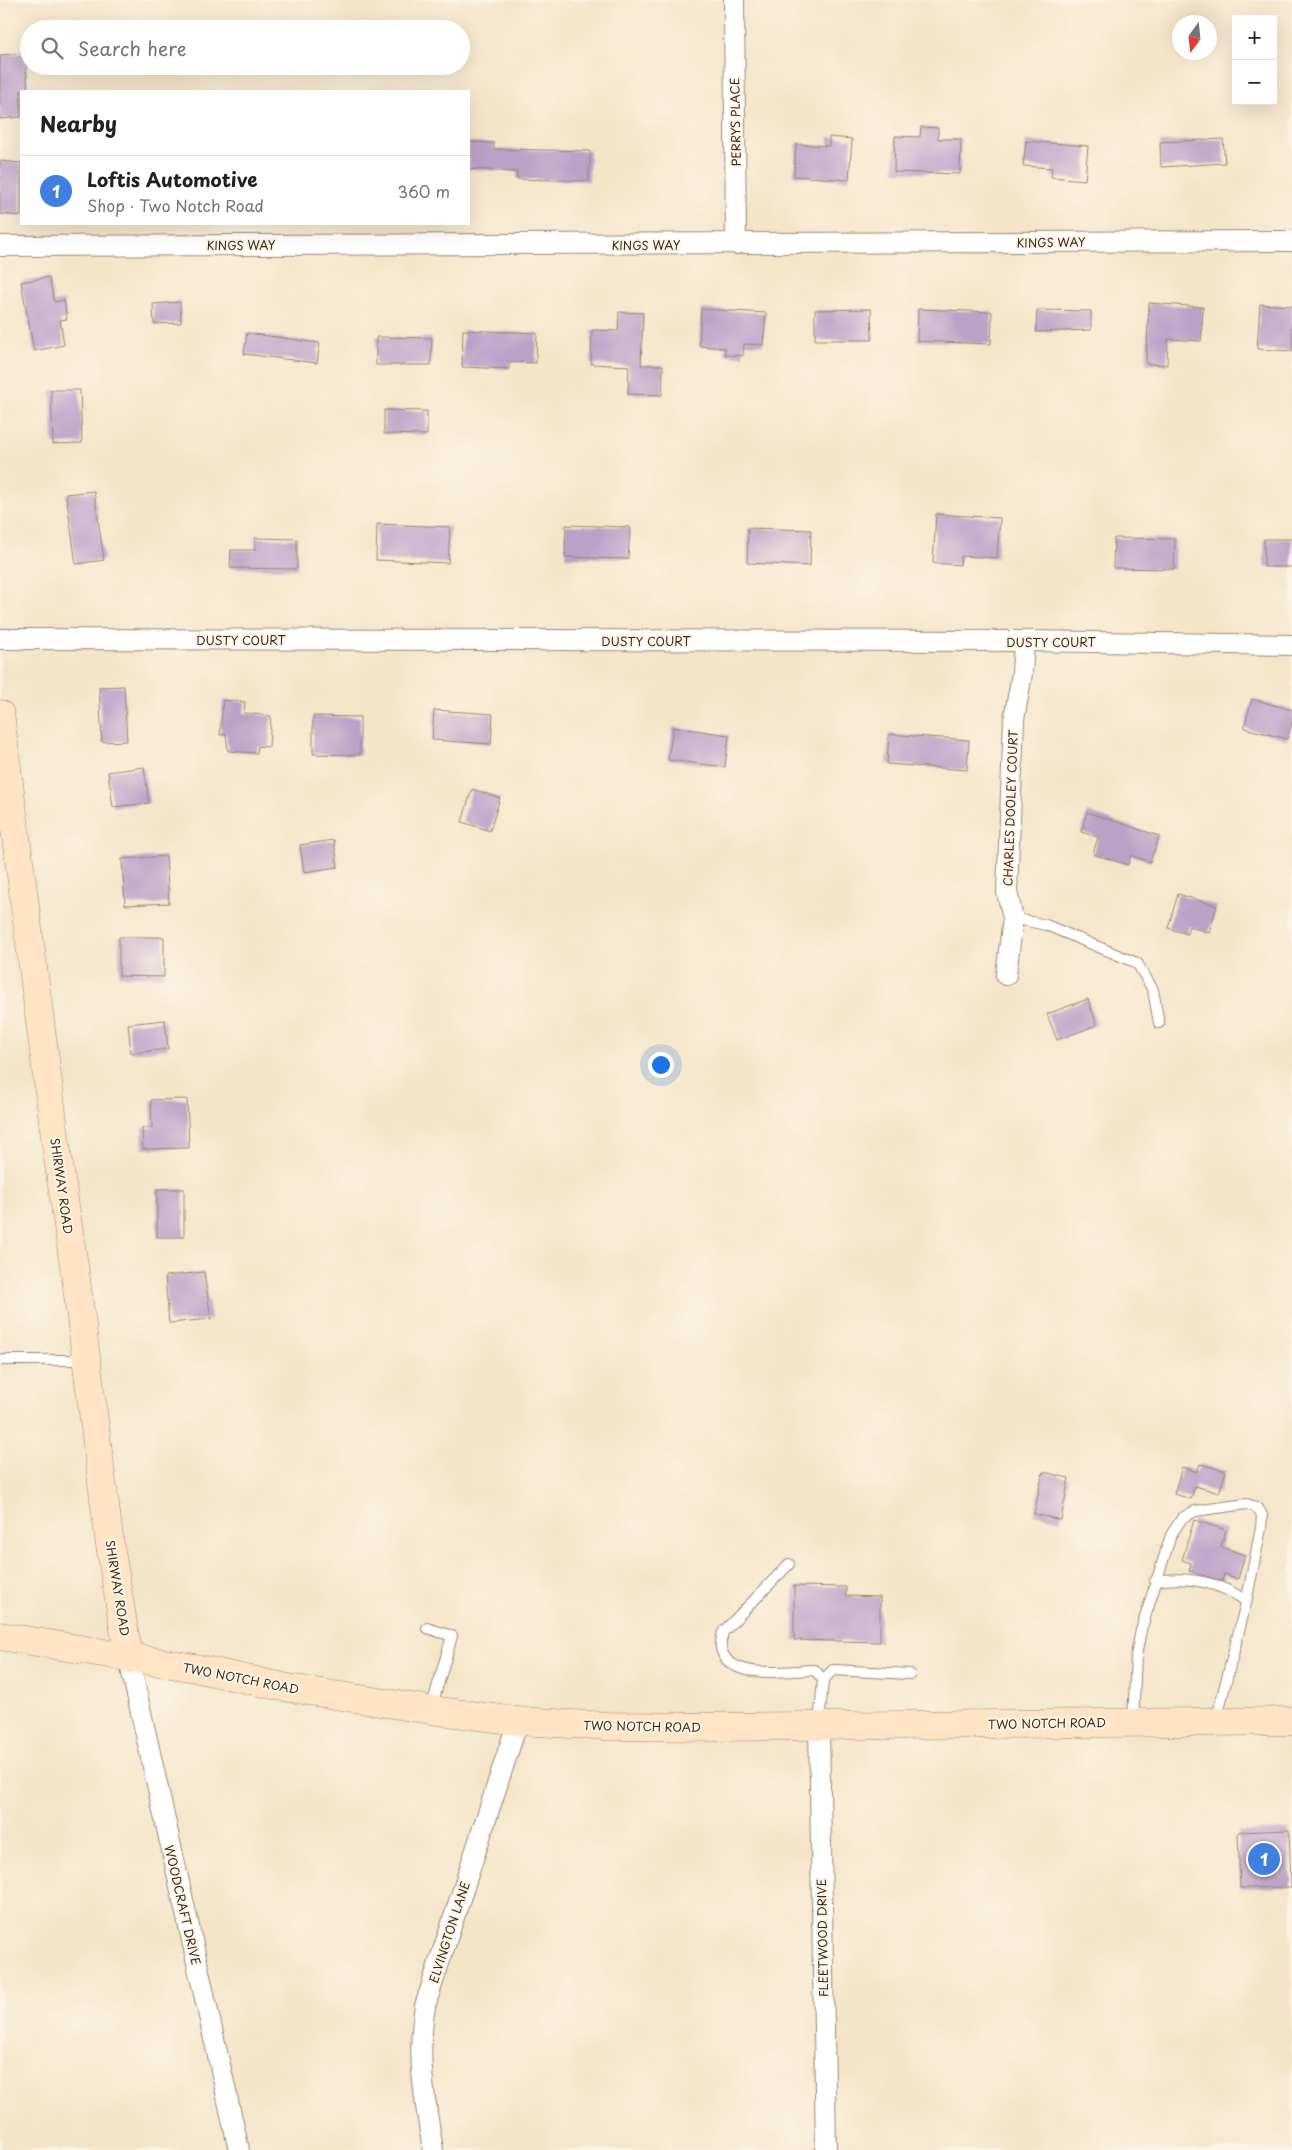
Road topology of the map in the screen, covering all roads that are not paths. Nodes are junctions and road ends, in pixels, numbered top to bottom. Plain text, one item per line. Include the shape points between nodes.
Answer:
1 (734, 0) edge
2 (1292, 241) edge
3 (736, 244) junction
4 (0, 246) edge
5 (0, 639) edge
6 (1024, 642) junction
7 (1292, 644) edge
8 (0, 714) edge
9 (1013, 918) junction
10 (1006, 975) dead end
11 (1159, 1023) dead end
12 (0, 1360) edge
13 (86, 1360) junction
14 (789, 1564) dead end
15 (1155, 1581) junction
16 (1246, 1601) junction
17 (427, 1628) dead end
18 (0, 1636) edge
19 (129, 1659) junction
20 (910, 1674) dead end
21 (823, 1680) junction
22 (431, 1710) junction
23 (518, 1721) junction
24 (1216, 1721) junction
25 (1292, 1721) edge
26 (1133, 1722) junction
27 (819, 1725) junction
28 (239, 2150) edge
29 (433, 2150) edge
30 (826, 2150) edge

1 - 3 street, PERRYS PLACE
2 - 3 street, KINGS WAY
3 - 4 street, KINGS WAY
5 - 6 street, DUSTY COURT
6 - 7 street, DUSTY COURT
6 - 9 street, CHARLES DOOLEY COURT via 1014,719 1007,846 1007,892
8 - 13 street, SHIRWAY ROAD
9 - 10 street, CHARLES DOOLEY COURT
9 - 11 lane via 1046,925 1137,963 1153,990
12 - 13 lane
13 - 19 street, SHIRWAY ROAD via 110,1545
14 - 21 lane via 723,1632 721,1648 731,1664 746,1672 815,1670
15 - 16 lane via 1188,1578 1230,1590
15 - 16 lane via 1171,1535 1182,1518 1196,1511 1246,1504 1257,1506 1262,1515
15 - 26 lane via 1136,1656
16 - 24 lane
17 - 22 lane via 452,1636
18 - 19 street, TWO NOTCH ROAD
19 - 22 street, TWO NOTCH ROAD
19 - 28 street, WOODCRAFT DRIVE
20 - 21 lane via 833,1670
21 - 27 lane
22 - 23 street, TWO NOTCH ROAD
23 - 27 street, TWO NOTCH ROAD via 607,1726
23 - 29 street, ELVINGTON LANE via 425,2006 420,2075
24 - 25 street, TWO NOTCH ROAD
24 - 26 street, TWO NOTCH ROAD
26 - 27 street, TWO NOTCH ROAD
27 - 30 street, FLEETWOOD DRIVE

